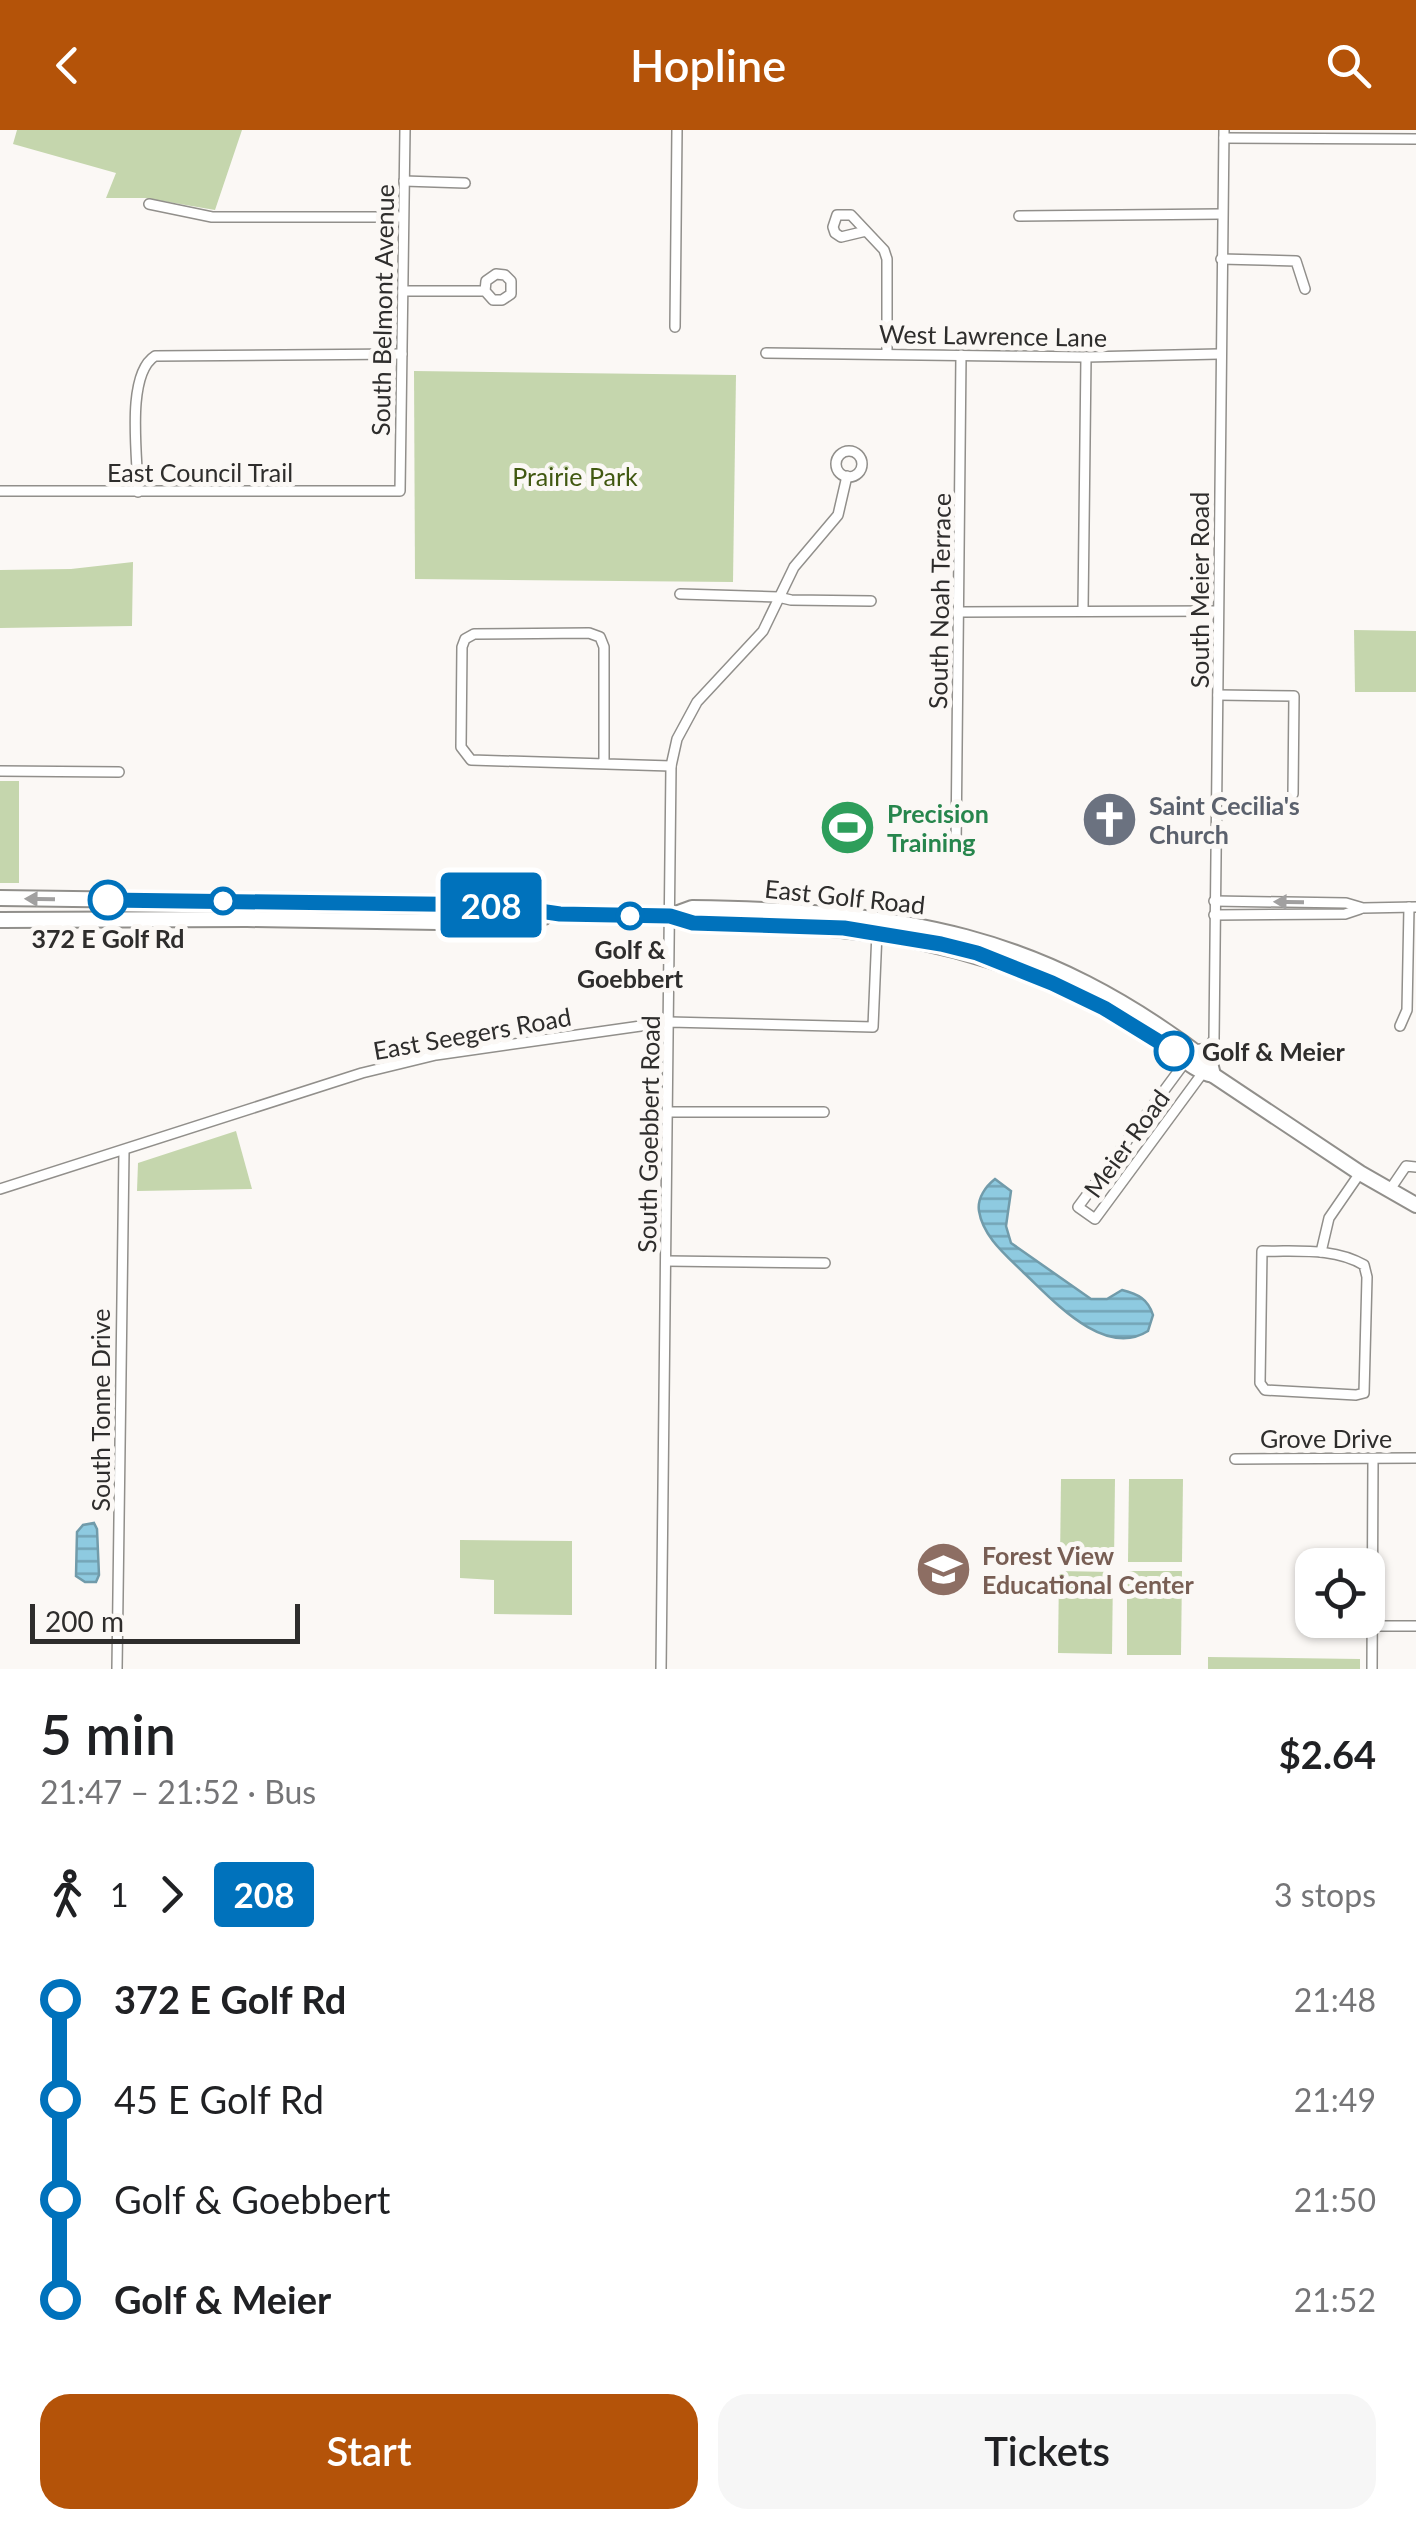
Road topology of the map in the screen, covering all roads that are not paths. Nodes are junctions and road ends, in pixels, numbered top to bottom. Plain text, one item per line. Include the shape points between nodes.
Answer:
1 (406, 130) edge
2 (676, 130) edge
3 (1224, 134) edge
4 (1416, 139) edge
5 (404, 181) junction
6 (464, 183) dead end
7 (149, 204) dead end
8 (1221, 214) junction
9 (1019, 216) dead end
10 (403, 217) junction
11 (866, 231) dead end
12 (1221, 259) junction
13 (1305, 289) dead end
14 (403, 291) junction
15 (486, 291) dead end
16 (675, 327) dead end
17 (766, 352) dead end
18 (888, 353) junction
19 (402, 354) junction
20 (1219, 354) junction
21 (961, 356) junction
22 (1086, 357) junction
23 (847, 476) dead end
24 (400, 491) joint
25 (0, 492) edge
26 (138, 492) junction
27 (680, 594) dead end
28 (778, 597) junction
29 (870, 600) dead end
30 (1083, 610) junction
31 (1218, 610) junction
32 (960, 612) junction
33 (1218, 696) junction
34 (604, 762) junction
35 (672, 766) junction
36 (0, 771) edge
37 (119, 772) dead end
38 (1293, 794) dead end
39 (956, 848) dead end
40 (0, 898) edge
41 (1214, 901) junction
42 (1363, 908) junction
43 (1412, 908) edge
44 (560, 914) junction
45 (1214, 915) junction
46 (670, 916) junction
47 (0, 920) edge
48 (877, 932) junction
49 (669, 1022) junction
50 (1400, 1026) dead end
51 (1202, 1062) junction
52 (668, 1112) junction
53 (824, 1112) dead end
54 (124, 1151) junction
55 (1416, 1167) edge
56 (1360, 1173) junction
57 (0, 1189) edge
58 (1389, 1191) junction
59 (1416, 1204) edge
60 (1320, 1252) junction
61 (666, 1261) junction
62 (825, 1264) dead end
63 (1236, 1458) dead end
64 (1373, 1458) junction
65 (1416, 1458) edge
66 (1372, 1548) edge
67 (1385, 1626) edge
68 (1416, 1626) edge
69 (1372, 1638) edge
70 (117, 1669) edge
71 (662, 1669) edge
72 (1372, 1669) edge

1 - 5 street, South Belmont Avenue
2 - 16 street
3 - 4 street
3 - 8 street, South Meier Road
5 - 6 street
5 - 10 street, South Belmont Avenue
7 - 10 street via 212,217
8 - 9 street
8 - 12 street, South Meier Road
10 - 14 street, South Belmont Avenue
11 - 18 street via 887,259
12 - 13 street via 1296,262
12 - 20 street, South Meier Road
14 - 15 street
14 - 19 street, South Belmont Avenue
17 - 18 street, West Lawrence Lane
18 - 21 street, West Lawrence Lane
19 - 24 street, South Belmont Avenue
19 - 26 street via 154,356 136,389
20 - 22 street, West Lawrence Lane
20 - 31 street, South Meier Road
21 - 22 street, West Lawrence Lane
21 - 32 street, South Noah Terrace
22 - 30 street
23 - 28 street, South Goebbert Road via 838,515 806,550
24 - 26 street, East Council Trail
25 - 26 street, East Council Trail
27 - 28 street
28 - 29 street
28 - 35 street, South Goebbert Road via 763,631 697,702
30 - 31 street
30 - 32 street
31 - 33 street, South Meier Road
32 - 39 street, South Noah Terrace
33 - 38 street via 1294,696
33 - 41 street, South Meier Road
34 - 34 street via 478,762 465,755 465,638 600,637
34 - 35 street
35 - 46 street, South Goebbert Road
36 - 37 street
44 -> 40 main road, East Golf Road via 498,905
42 -> 41 street via 1346,902
41 - 45 street, South Meier Road
42 - 43 street
42 - 45 street via 1345,914
43 - 50 street via 1407,1010
44 - 46 main road, East Golf Road
44 - 47 main road, East Golf Road via 499,923
45 - 51 street, South Meier Road via 1214,1038
46 - 48 main road, East Golf Road via 693,923
46 - 49 street, South Goebbert Road
46 - 51 main road, East Golf Road via 692,908 782,909 942,929 1063,972 1138,1011
48 - 49 street, East Seegers Road via 873,1028
48 - 51 main road, East Golf Road via 977,953 1104,1008
49 - 52 street, South Goebbert Road
49 - 54 street, East Seegers Road via 362,1072
51 - 51 street, Meier Road via 1078,1206 1095,1219
51 - 56 main road, East Golf Road
52 - 53 street
52 - 61 street, South Goebbert Road
54 - 57 street, East Seegers Road
54 - 70 street, South Tonne Drive
55 - 58 street via 1406,1166
56 - 58 main road, East Golf Road
56 - 60 street via 1329,1218
58 - 59 main road, East Golf Road
60 - 60 street via 1262,1252 1260,1383 1266,1390 1342,1395 1364,1392 1367,1385 1364,1265
61 - 62 street
61 - 71 street, South Goebbert Road
63 - 64 street, Grove Drive
64 - 65 street, Grove Drive
64 - 66 street
67 - 68 street
69 - 72 street

